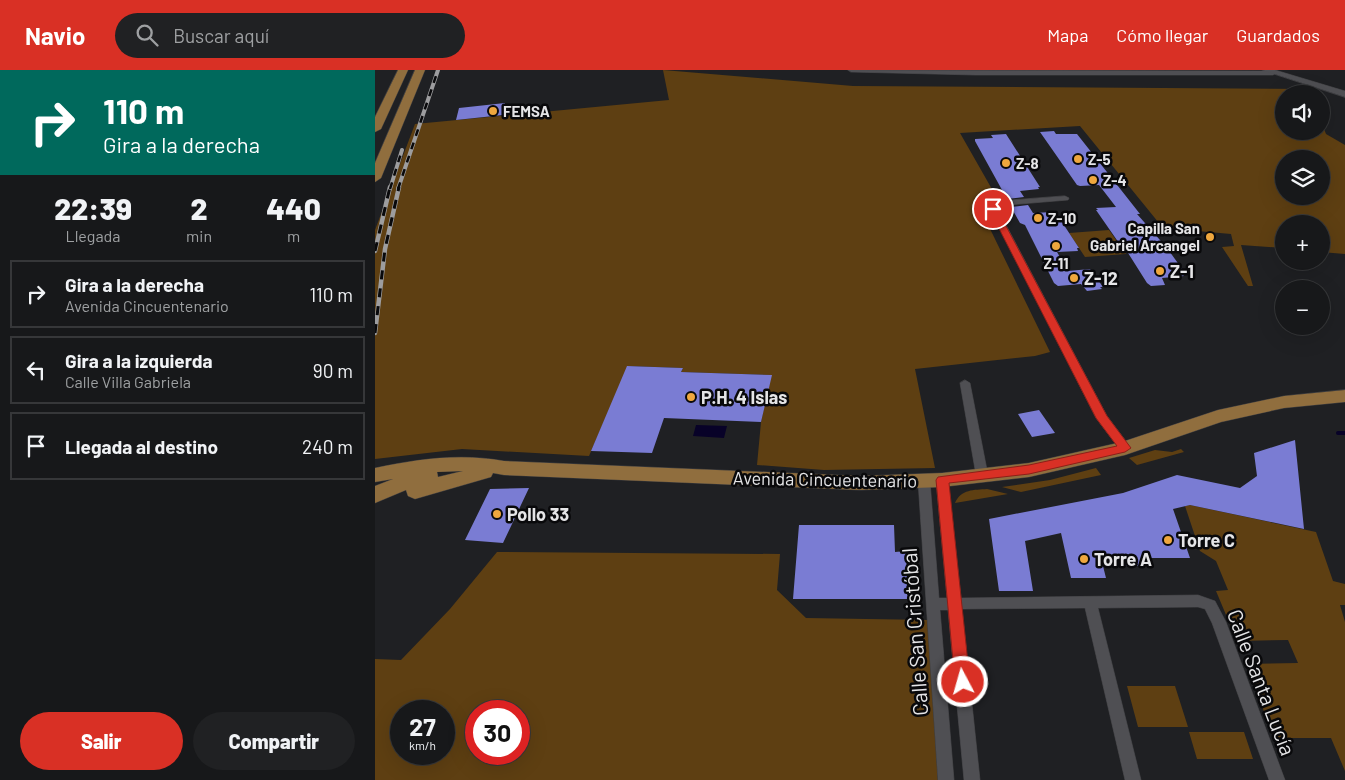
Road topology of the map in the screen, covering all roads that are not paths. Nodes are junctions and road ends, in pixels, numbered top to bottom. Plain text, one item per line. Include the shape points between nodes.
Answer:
1 (403, 70) edge
2 (420, 70) edge
3 (851, 70) edge
4 (1270, 71) edge
5 (1345, 94) edge
6 (375, 130) edge
7 (375, 178) edge
8 (1065, 198) dead end
9 (965, 383) dead end
10 (1345, 396) edge
11 (1125, 448) junction
12 (375, 462) edge
13 (492, 468) junction
14 (375, 475) edge
15 (981, 475) junction
16 (933, 480) junction
17 (375, 495) edge
18 (375, 507) edge
19 (1090, 602) junction
20 (934, 604) junction
21 (955, 604) junction
22 (946, 780) edge
23 (972, 780) edge
24 (1133, 780) edge
25 (1277, 780) edge

1 - 6 main road
2 - 7 main road
3 - 4 street via 975,73
4 - 5 street
8 - 11 street via 992,205 1102,418
9 - 15 street
10 - 11 main road, Avenida Cincuentenario via 1284,402 1218,416
11 - 15 main road, Avenida Cincuentenario via 1029,470
12 - 13 main road via 434,456
13 - 14 main road, Avenida Cincuentenario via 433,465
13 - 16 main road, Avenida Cincuentenario via 860,483
13 - 17 main road, Avenida Cincuentenario via 406,481
13 - 18 main road via 402,495
15 - 16 main road, Avenida Cincuentenario
16 - 20 street, Calle San Cristóbal
16 - 21 street
19 - 21 street, Calle Santa Lucía
19 - 24 street
19 - 25 street, Calle Santa Lucía via 1198,601 1210,605
20 - 21 street, Calle Santa Lucía
20 - 22 street, Calle San Cristóbal
21 - 23 street

